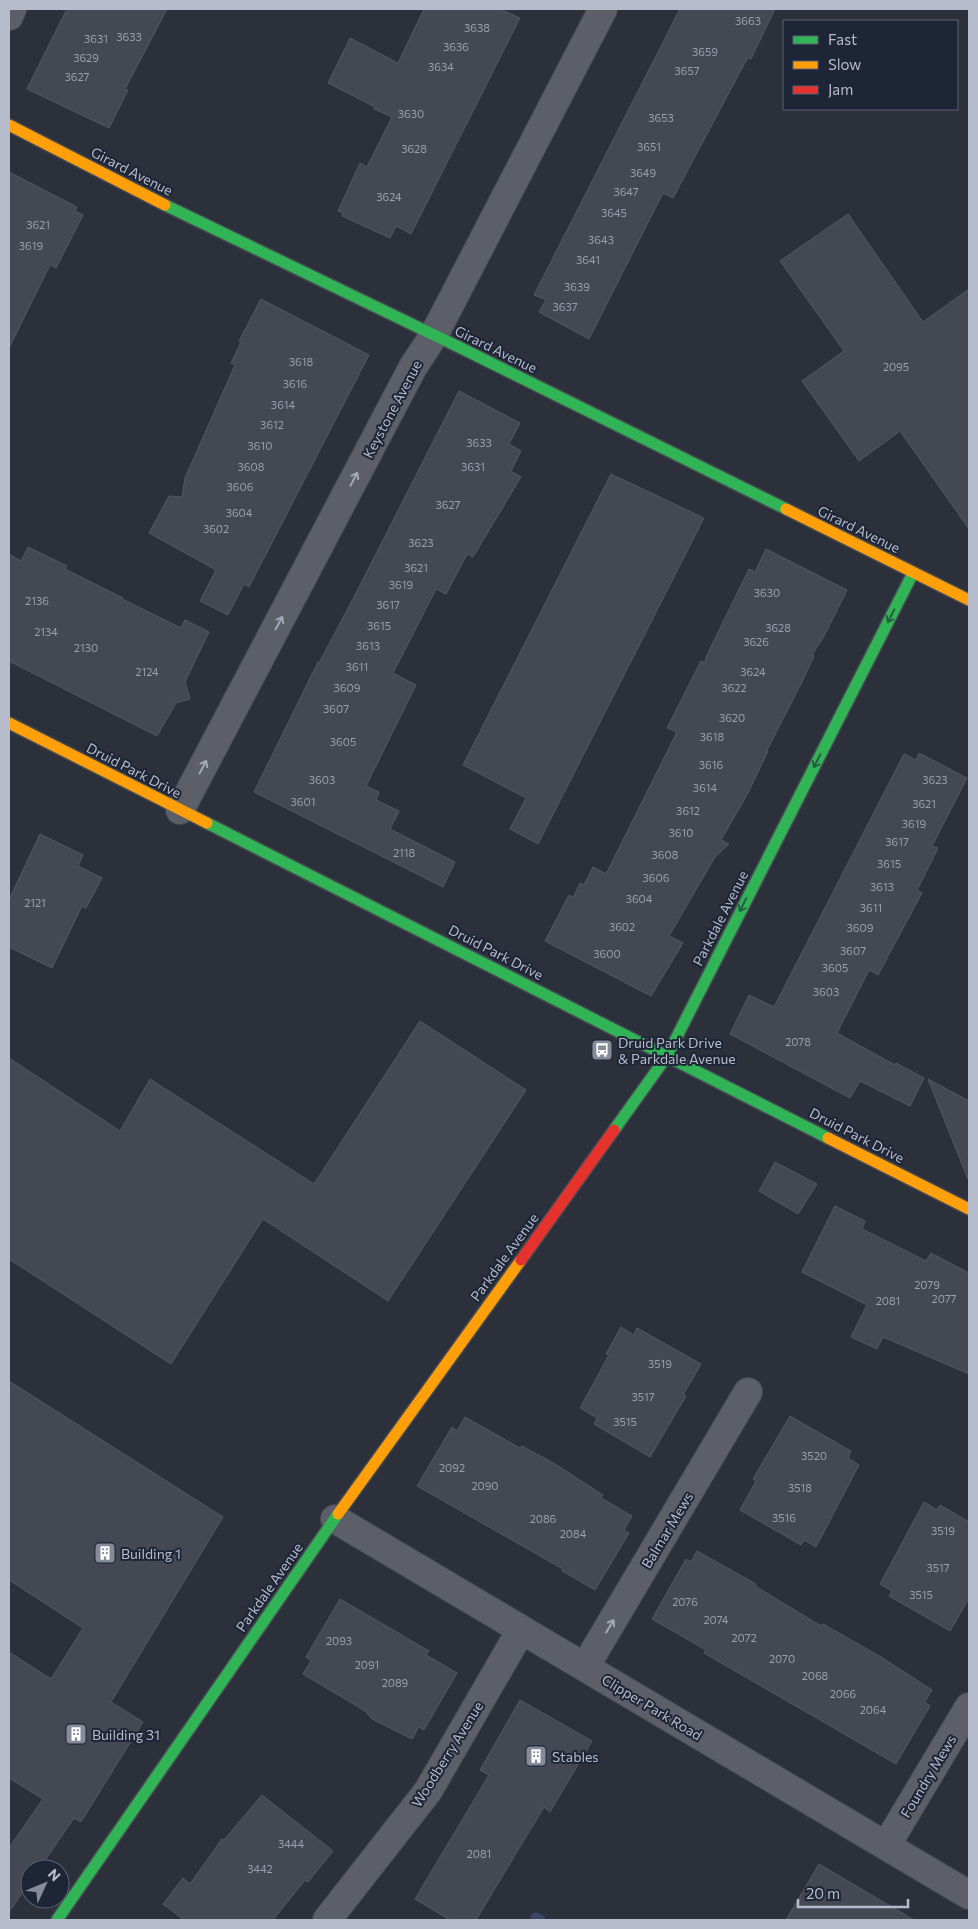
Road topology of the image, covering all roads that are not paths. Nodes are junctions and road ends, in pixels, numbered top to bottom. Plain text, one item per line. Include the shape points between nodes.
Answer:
1 (12, 9) edge
2 (603, 9) edge
3 (9, 16) edge
4 (9, 126) edge
5 (434, 335) junction
6 (913, 573) junction
7 (969, 600) edge
8 (9, 723) edge
9 (180, 810) junction
10 (667, 1056) junction
11 (969, 1209) edge
12 (748, 1392) dead end
13 (335, 1519) junction
14 (521, 1630) junction
15 (585, 1668) junction
16 (969, 1707) edge
17 (886, 1846) junction
18 (969, 1895) edge
19 (57, 1920) edge
20 (327, 1920) edge

1 - 3 street
2 - 5 street, Keystone Avenue
4 - 5 street, Girard Avenue via 198,222
5 - 6 street, Girard Avenue
9 -> 5 street, Keystone Avenue via 413,367
6 - 7 street, Girard Avenue
6 -> 10 street, Parkdale Avenue
8 - 9 street, Druid Park Drive
9 - 10 street, Druid Park Drive
10 - 11 street, Druid Park Drive
10 - 13 street, Parkdale Avenue
15 -> 12 street, Balmar Mews
13 - 14 street, Clipper Park Road
13 - 19 street, Parkdale Avenue
14 - 15 street, Clipper Park Road
14 - 20 street, Woodberry Avenue via 428,1791
15 - 17 street, Clipper Park Road
16 - 17 street, Foundry Mews
17 - 18 street, Clipper Park Road

